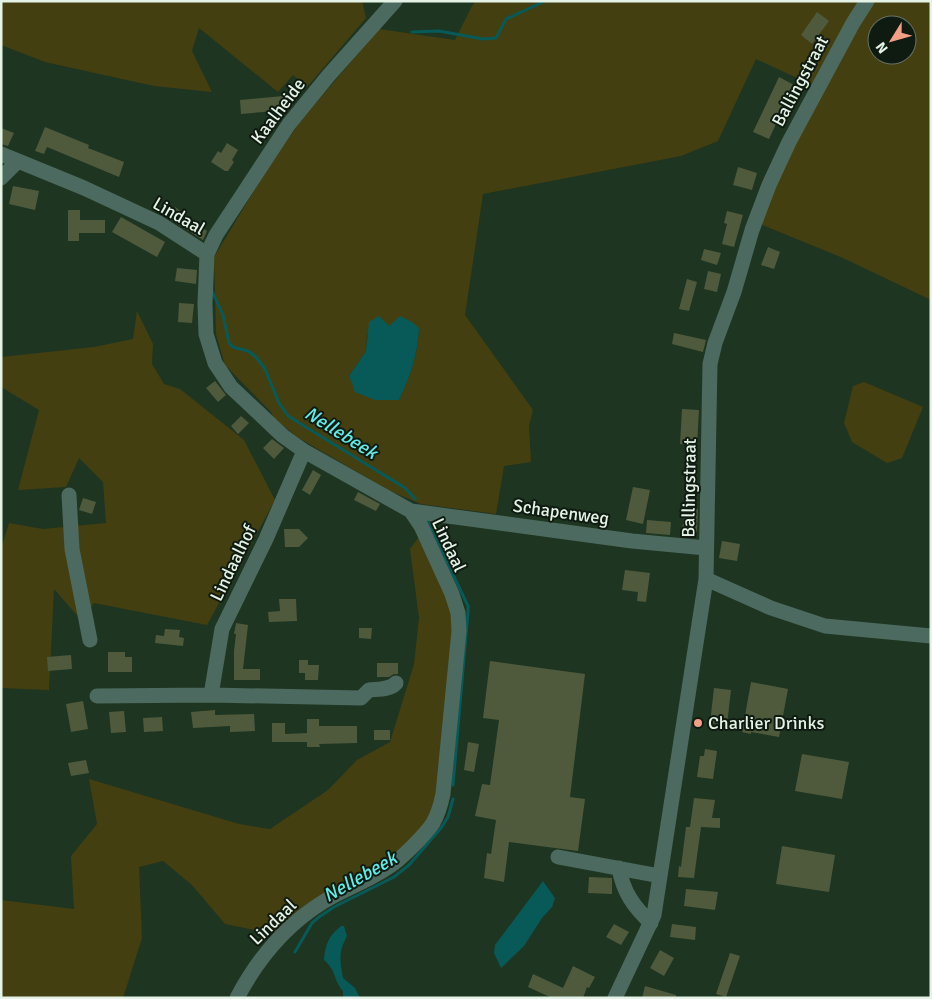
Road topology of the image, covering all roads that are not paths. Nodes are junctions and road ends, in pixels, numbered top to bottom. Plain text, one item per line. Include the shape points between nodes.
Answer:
1 (395, 1) edge
2 (867, 1) edge
3 (1, 154) edge
4 (18, 162) junction
5 (1, 178) edge
6 (208, 254) junction
7 (304, 450) junction
8 (69, 495) dead end
9 (412, 511) junction
10 (706, 548) junction
11 (706, 580) junction
12 (931, 636) edge
13 (90, 640) dead end
14 (396, 683) dead end
15 (211, 695) junction
16 (97, 696) dead end
17 (558, 857) dead end
18 (619, 868) junction
19 (660, 876) junction
20 (651, 923) junction
21 (237, 998) edge
22 (615, 998) edge

1 - 6 street, Kaalheide via 289,124 216,235
2 - 10 street, Ballingstraat via 788,142 752,230 715,343 710,364
3 - 4 street, Lindaal
4 - 5 street
4 - 6 street, Lindaal via 159,223
6 - 7 street, Lindaal via 204,304 206,334 216,363 231,387 283,436
7 - 9 street, Lindaal
7 - 15 street, Lindaalhof via 222,629
8 - 13 street via 72,549
9 - 10 street, Schapenweg
9 - 21 street, Lindaal via 452,594 460,631 439,810 432,824 391,866 322,903 292,926 264,954
10 - 11 street, Ballingstraat
11 - 12 street via 825,626
11 - 19 street, Ballingstraat
14 - 15 street via 389,688 369,690 361,698
15 - 16 street
17 - 18 street
18 - 19 street
18 - 20 street via 628,898
19 - 20 street, Ballingstraat
20 - 22 street, Ballingstraat

